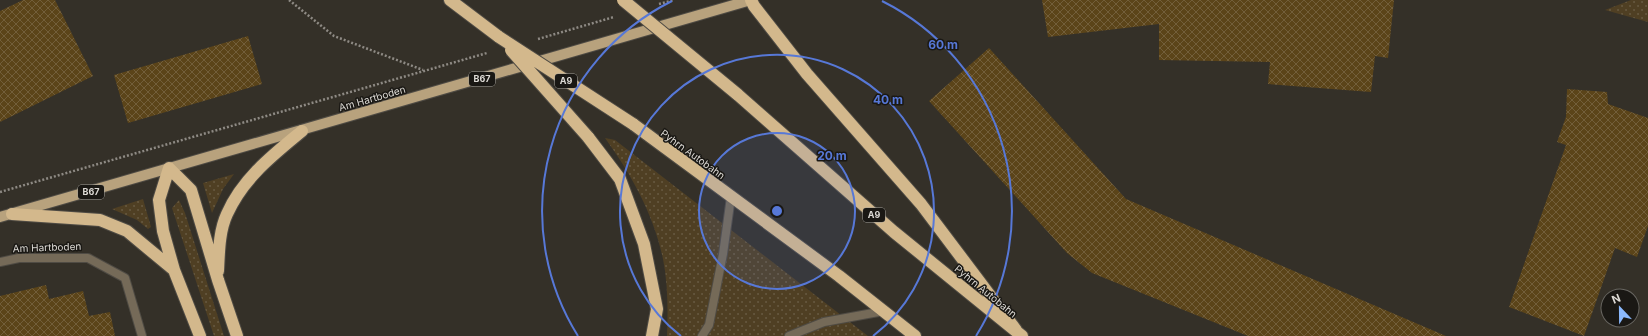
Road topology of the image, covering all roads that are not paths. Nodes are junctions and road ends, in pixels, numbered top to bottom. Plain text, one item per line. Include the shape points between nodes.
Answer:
1 (450, 0) edge
2 (623, 0) edge
3 (751, 0) edge
4 (499, 37) junction
5 (302, 131) junction
6 (170, 168) junction
7 (731, 197) junction
8 (12, 214) junction
9 (0, 218) edge
10 (0, 262) edge
11 (174, 270) junction
12 (218, 280) junction
13 (884, 312) junction
14 (1019, 333) edge
15 (142, 336) edge
16 (200, 336) edge
17 (237, 336) edge
18 (652, 336) edge
19 (702, 336) edge
20 (790, 336) edge
21 (915, 336) edge

1 - 4 highway, Pyhrn Autobahn / A9
2 - 14 highway, Pyhrn Autobahn / A9, bridge via 737,94 894,232
3 - 5 main road, Am Hartboden / B67
3 - 14 highway via 807,74 921,204
4 - 7 highway, Pyhrn Autobahn / A9, bridge via 633,124
4 - 18 highway, bridge via 588,137 620,179 644,244 657,310
5 - 6 main road, Am Hartboden / B67
5 - 12 highway via 262,164 248,180 226,214 220,236
6 - 8 main road, Am Hartboden / B67
6 - 11 highway via 159,200 163,231
6 - 12 highway via 191,190
7 - 13 highway, Pyhrn Autobahn / A9
7 - 19 street via 709,325
8 - 9 main road, Am Hartboden / B67
8 - 11 highway via 100,220 127,231
10 - 15 street, Am Hartboden via 19,258 88,258 125,278
11 - 16 highway
12 - 17 highway
13 - 20 street via 824,322
13 - 21 highway, Pyhrn Autobahn / A9

